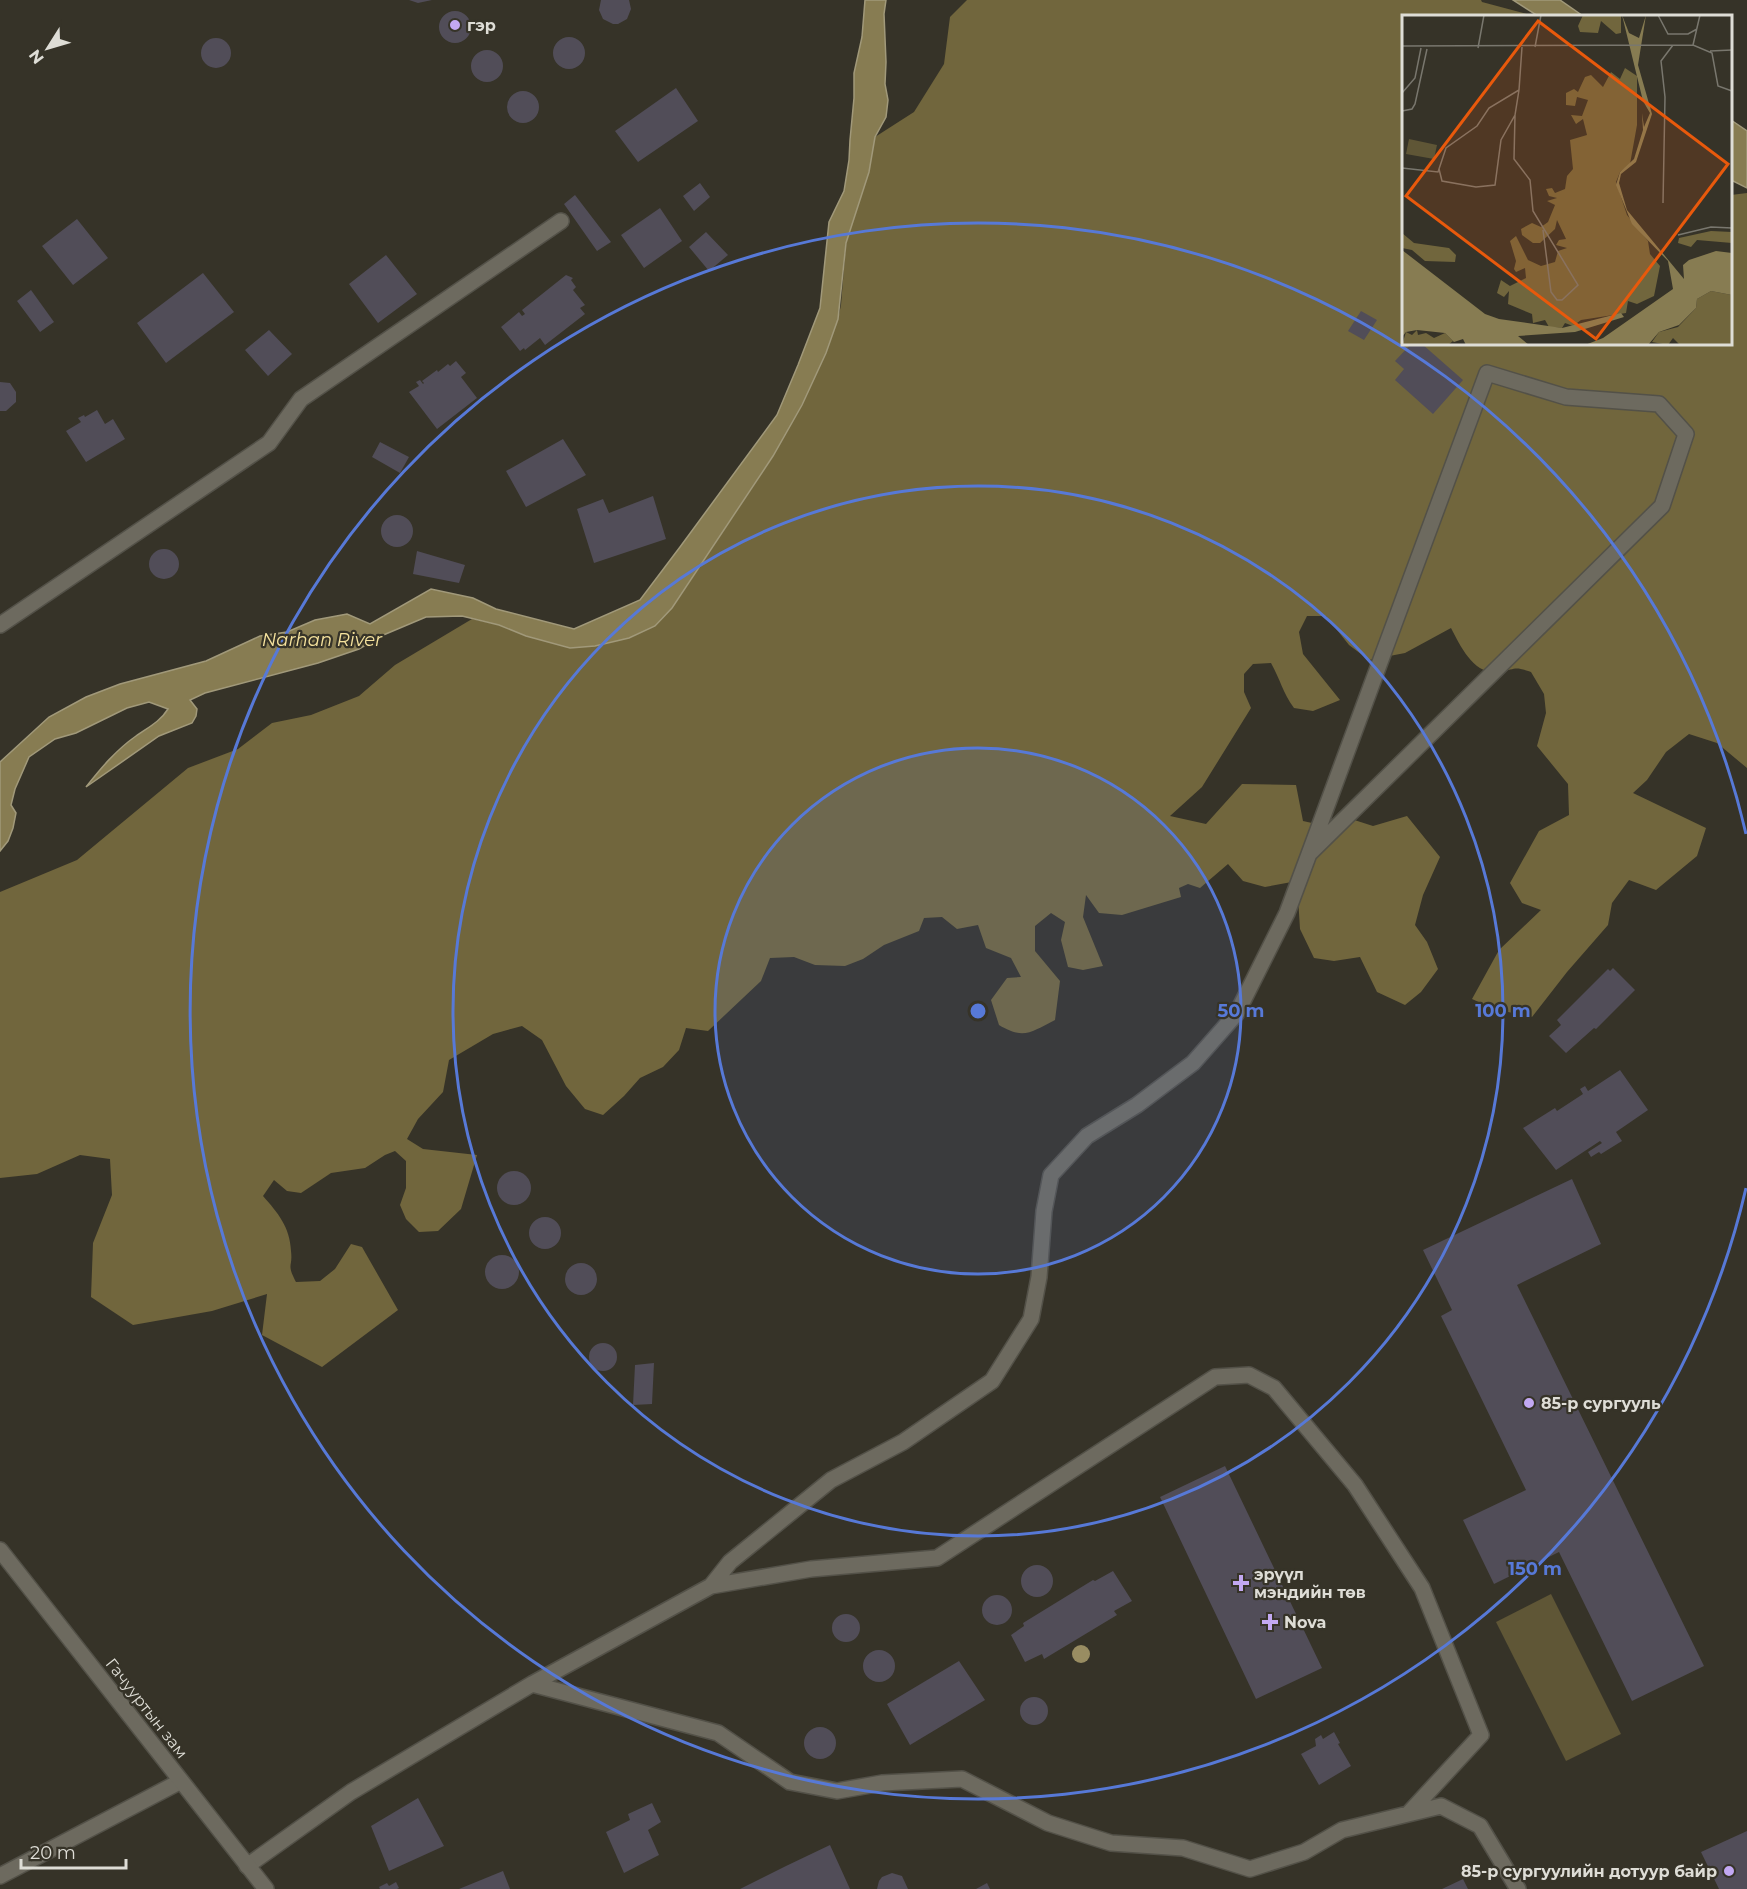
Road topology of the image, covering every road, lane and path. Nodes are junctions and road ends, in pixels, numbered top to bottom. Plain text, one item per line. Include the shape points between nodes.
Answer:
1 (561, 221) dead end
2 (0, 625) edge
3 (1309, 855) junction
4 (0, 1550) edge
5 (711, 1586) junction
6 (532, 1683) junction
7 (181, 1781) junction
8 (1408, 1814) junction
9 (247, 1866) junction
10 (0, 1876) edge
11 (266, 1889) edge
12 (1518, 1889) edge

1 - 2 main road via 301,399 269,443
3 - 3 main road via 1487,373 1566,397 1659,404 1686,434 1662,506
3 - 5 main road via 1287,913 1237,1013 1193,1063 1137,1106 1087,1136 1051,1175 1031,1319 992,1381 903,1442 831,1480 730,1562
4 - 7 main road, Гачууртын зам
5 - 6 main road
5 - 8 main road via 811,1569 937,1558 1215,1377 1249,1375 1274,1388 1355,1485 1422,1588 1481,1735
6 - 8 main road via 718,1733 790,1782 837,1791 882,1783 962,1779 1048,1823 1111,1843 1183,1848 1250,1869 1304,1852 1342,1830
6 - 9 main road via 351,1792
7 - 9 main road, Гачууртын зам
7 - 10 main road
8 - 12 main road via 1441,1806 1480,1826
9 - 11 main road, Гачууртын зам

